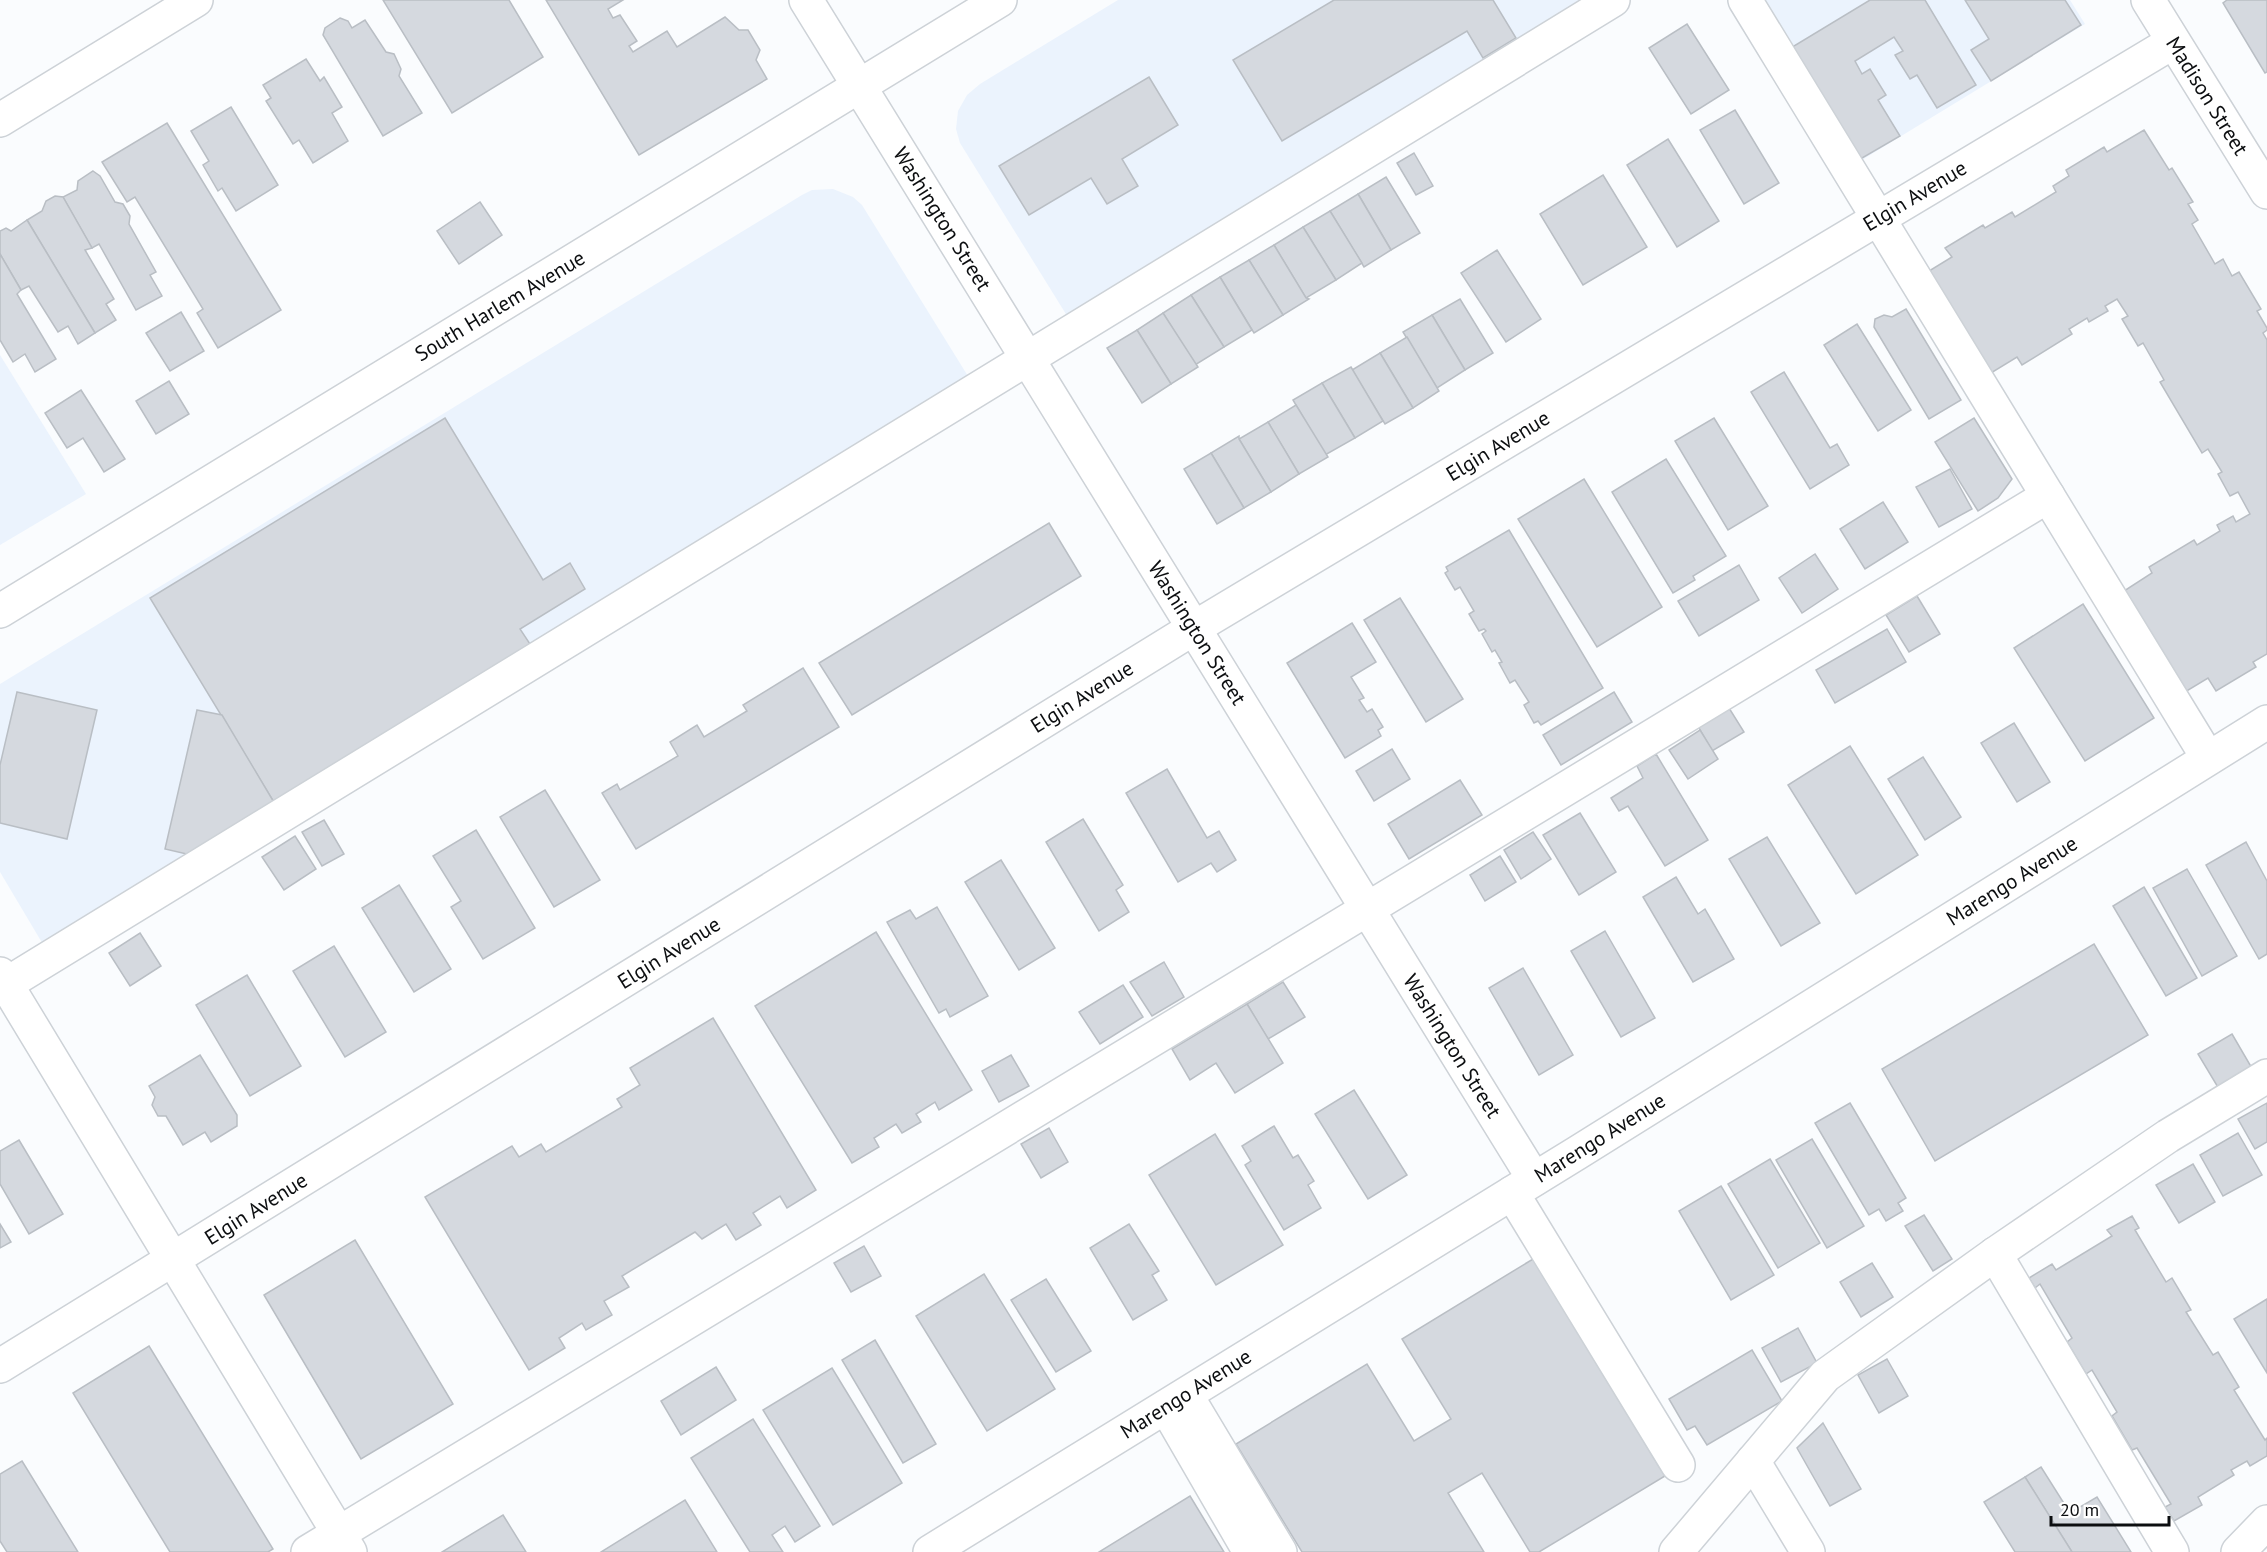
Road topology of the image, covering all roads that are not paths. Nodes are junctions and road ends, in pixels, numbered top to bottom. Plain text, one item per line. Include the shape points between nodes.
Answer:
1 (196, 0) edge
2 (806, 0) edge
3 (1000, 0) edge
4 (1613, 0) edge
5 (1745, 0) edge
6 (2148, 0) edge
7 (2173, 42) junction
8 (860, 86) junction
9 (0, 120) edge
10 (2267, 192) edge
11 (1879, 218) junction
12 (1028, 359) junction
13 (2048, 496) junction
14 (0, 611) edge
15 (1194, 628) junction
16 (2267, 722) edge
17 (2208, 758) junction
18 (1367, 909) junction
19 (2, 982) edge
20 (2267, 1076) edge
21 (1523, 1186) junction
22 (1995, 1254) junction
23 (173, 1260) junction
24 (0, 1366) edge
25 (1176, 1401) junction
26 (1753, 1461) junction
27 (1678, 1465) dead end
28 (2267, 1522) edge
29 (344, 1543) edge
30 (949, 1547) edge
31 (308, 1552) edge
32 (1250, 1552) edge
33 (1280, 1552) edge
34 (1676, 1552) edge
35 (1808, 1552) edge
36 (2172, 1552) edge
37 (2238, 1552) edge

1 - 9 street
2 - 8 street, Washington Street
3 - 8 street, South Harlem Avenue
4 - 12 street
5 - 11 street
6 - 7 street, Madison Street
7 - 10 street, Madison Street
7 - 11 street, Elgin Avenue
8 - 12 street, Washington Street
8 - 14 street, South Harlem Avenue
11 - 13 street
11 - 15 street, Elgin Avenue
12 - 15 street, Washington Street
12 - 19 street
13 - 17 street
13 - 18 street
15 - 18 street, Washington Street
15 - 23 street, Elgin Avenue
16 - 17 street, Marengo Avenue
17 - 21 street, Marengo Avenue
18 - 21 street, Washington Street
18 - 29 street
19 - 23 street
20 - 22 street via 2168,1136
21 - 25 street, Marengo Avenue
21 - 27 street, Washington Street
22 - 26 street via 1825,1376
22 - 36 street
23 - 24 street, Elgin Avenue
23 - 29 street
25 - 30 street, Marengo Avenue
25 - 32 street
25 - 33 street
26 - 34 street
26 - 35 street
28 - 37 street
29 - 31 street

